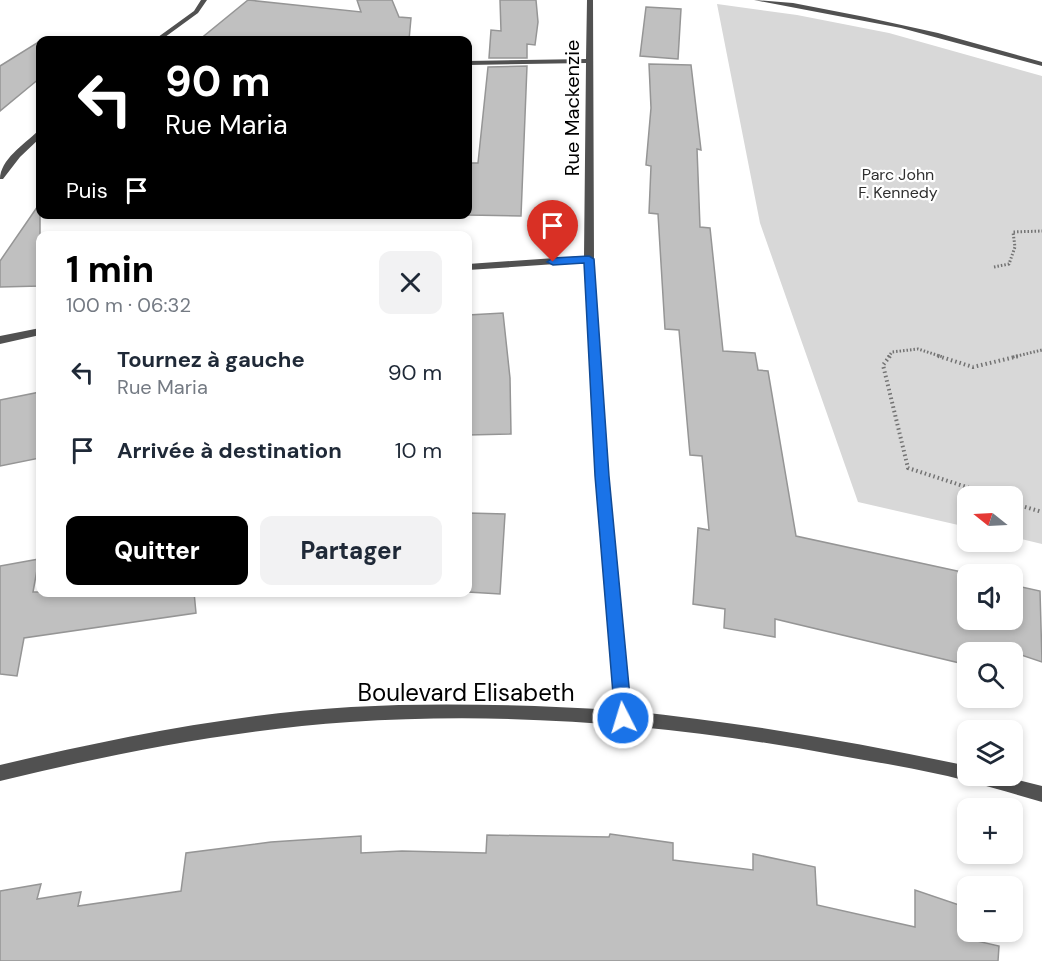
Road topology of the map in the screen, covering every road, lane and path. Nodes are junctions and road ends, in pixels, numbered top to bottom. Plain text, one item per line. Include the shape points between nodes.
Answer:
1 (204, 0) edge
2 (590, 0) edge
3 (758, 0) edge
4 (163, 36) edge
5 (591, 61) junction
6 (472, 63) edge
7 (1042, 64) edge
8 (36, 138) edge
9 (0, 177) edge
10 (1042, 231) edge
11 (589, 259) junction
12 (472, 267) edge
13 (994, 267) dead end
14 (36, 333) edge
15 (0, 340) edge
16 (1042, 350) edge
17 (963, 486) edge
18 (1023, 506) edge
19 (1042, 512) edge
20 (623, 718) junction
21 (957, 772) edge
22 (0, 773) edge
23 (1012, 786) edge
24 (1042, 794) edge

1 - 4 street via 196,12
2 - 5 street, Rue Mackenzie
3 - 7 street via 856,16 969,42
5 - 6 street
5 - 11 street, Rue Mackenzie
8 - 9 street
10 - 13 path via 1013,232 1015,247 1009,264
11 - 12 street
11 - 20 street, Rue Mackenzie via 602,476
14 - 15 street
16 - 17 path via 973,367 918,349 892,351 883,365 908,468
18 - 19 path
20 - 21 street, Boulevard Elisabeth via 737,729
20 - 22 street, Boulevard Elisabeth via 460,711 308,718 172,736
23 - 24 street

